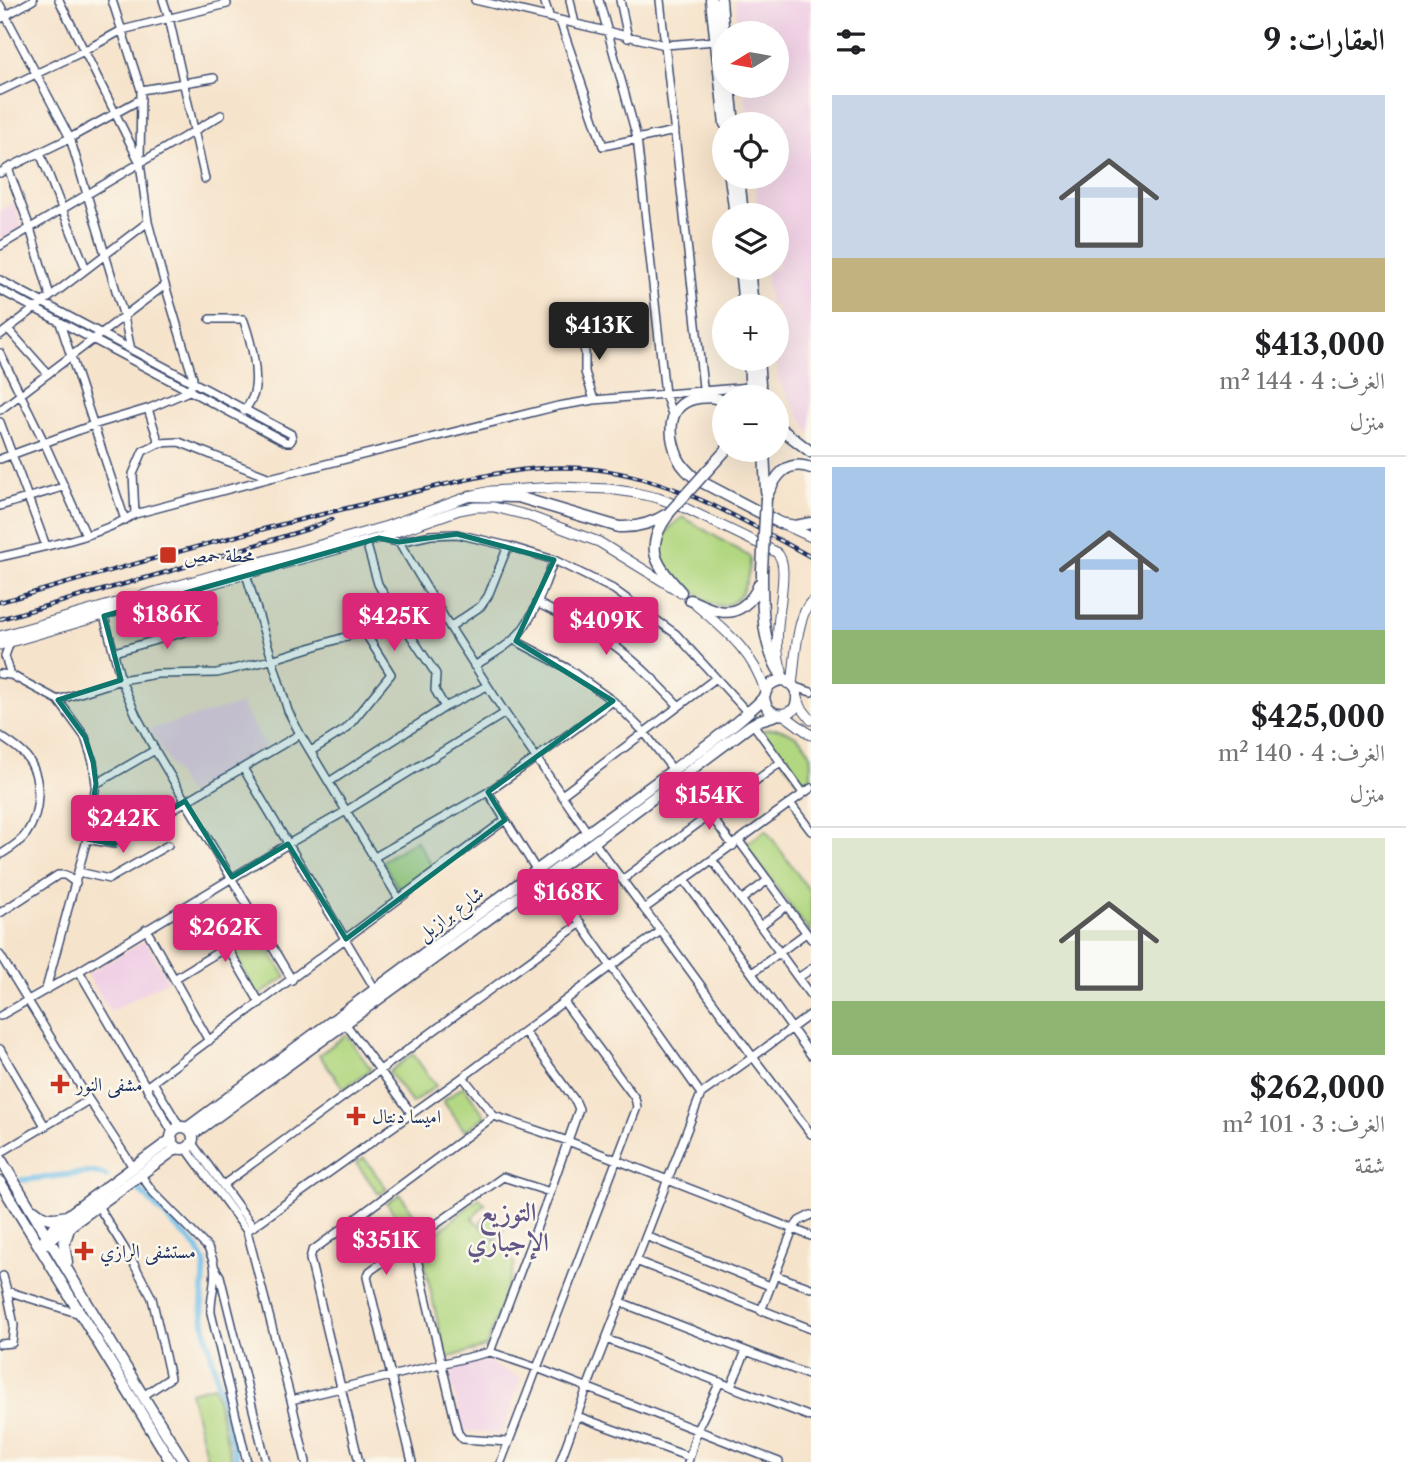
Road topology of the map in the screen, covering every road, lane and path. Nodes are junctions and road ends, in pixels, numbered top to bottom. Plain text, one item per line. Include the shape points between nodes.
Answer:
1 (33, 0) edge
2 (59, 0) edge
3 (112, 0) edge
4 (163, 0) edge
5 (226, 0) edge
6 (474, 0) edge
7 (544, 0) edge
8 (570, 0) edge
9 (598, 0) edge
10 (620, 0) edge
11 (660, 0) edge
12 (711, 0) edge
13 (720, 0) edge
14 (495, 3) edge
15 (0, 5) edge
16 (3, 18) edge
17 (169, 18) junction
18 (550, 18) junction
19 (560, 21) junction
20 (716, 21) edge
21 (720, 21) edge
22 (575, 24) junction
23 (122, 30) junction
24 (608, 33) junction
25 (628, 38) junction
26 (712, 40) edge
27 (665, 46) junction
28 (84, 51) junction
29 (36, 73) junction
30 (214, 78) dead end
31 (183, 83) junction
32 (141, 90) junction
33 (0, 91) edge
34 (141, 99) junction
35 (116, 112) junction
36 (222, 115) dead end
37 (193, 131) junction
38 (675, 131) junction
39 (70, 138) junction
40 (637, 138) junction
41 (40, 152) junction
42 (140, 163) junction
43 (8, 168) junction
44 (0, 173) edge
45 (205, 179) dead end
46 (86, 195) junction
47 (62, 208) junction
48 (148, 222) junction
49 (30, 228) junction
50 (0, 246) edge
51 (104, 256) junction
52 (86, 269) junction
53 (0, 280) edge
54 (164, 285) junction
55 (0, 290) edge
56 (50, 296) junction
57 (43, 302) junction
58 (34, 309) junction
59 (124, 317) junction
60 (210, 319) dead end
61 (60, 323) junction
62 (8, 329) junction
63 (579, 331) dead end
64 (101, 334) junction
65 (0, 335) edge
66 (93, 340) junction
67 (131, 349) junction
68 (0, 353) edge
69 (71, 357) junction
70 (134, 362) junction
71 (48, 374) junction
72 (192, 381) junction
73 (189, 391) junction
74 (665, 394) junction
75 (704, 394) junction
76 (712, 394) edge
77 (21, 395) junction
78 (712, 396) edge
79 (594, 400) junction
80 (148, 409) junction
81 (245, 409) junction
82 (0, 410) edge
83 (673, 417) junction
84 (240, 418) junction
85 (0, 422) edge
86 (93, 425) junction
87 (789, 435) edge
88 (44, 442) junction
89 (159, 443) junction
90 (811, 452) edge
91 (12, 454) junction
92 (0, 458) edge
93 (715, 462) edge
94 (764, 462) edge
95 (811, 468) edge
96 (270, 478) junction
97 (63, 487) junction
98 (470, 496) junction
99 (28, 497) junction
100 (766, 498) junction
101 (0, 506) edge
102 (669, 513) junction
103 (135, 514) junction
104 (125, 520) junction
105 (780, 523) junction
106 (811, 523) edge
107 (86, 535) junction
108 (811, 537) edge
109 (379, 538) junction
110 (399, 542) junction
111 (508, 545) junction
112 (46, 546) junction
113 (368, 549) dead end
114 (0, 557) edge
115 (554, 559) junction
116 (762, 570) junction
117 (246, 574) junction
118 (681, 592) junction
119 (690, 600) junction
120 (811, 602) edge
121 (537, 603) junction
122 (104, 615) junction
123 (396, 616) junction
124 (213, 624) dead end
125 (450, 627) junction
126 (364, 631) junction
127 (0, 636) edge
128 (514, 640) junction
129 (5, 644) edge
130 (114, 652) junction
131 (271, 660) junction
132 (474, 666) junction
133 (0, 674) edge
134 (11, 675) junction
135 (716, 678) junction
136 (121, 681) junction
137 (488, 686) junction
138 (793, 688) junction
139 (811, 692) edge
140 (765, 694) junction
141 (58, 700) junction
142 (613, 701) junction
143 (445, 706) junction
144 (679, 706) junction
145 (505, 713) junction
146 (748, 713) junction
147 (780, 715) junction
148 (811, 720) edge
149 (753, 724) junction
150 (644, 732) junction
151 (300, 734) junction
152 (811, 735) edge
153 (0, 736) edge
154 (155, 750) junction
155 (311, 751) junction
156 (536, 758) junction
157 (781, 762) junction
158 (243, 768) junction
159 (677, 773) junction
160 (329, 782) junction
161 (96, 785) junction
162 (811, 788) edge
163 (488, 792) junction
164 (803, 793) junction
165 (562, 795) junction
166 (185, 801) junction
167 (790, 803) junction
168 (346, 811) junction
169 (709, 814) junction
170 (505, 820) junction
171 (811, 831) edge
172 (591, 838) junction
173 (88, 839) junction
174 (736, 843) junction
175 (288, 844) junction
176 (168, 845) dead end
177 (0, 855) edge
178 (373, 858) junction
179 (713, 861) junction
180 (79, 872) junction
181 (542, 874) junction
182 (232, 877) junction
183 (622, 880) junction
184 (768, 880) junction
185 (685, 881) junction
186 (76, 883) junction
187 (399, 900) junction
188 (741, 900) junction
189 (787, 906) junction
190 (645, 909) junction
191 (0, 912) edge
192 (581, 923) junction
193 (261, 926) junction
194 (760, 926) junction
195 (146, 929) junction
196 (661, 931) junction
197 (809, 936) edge
198 (346, 940) junction
199 (227, 947) junction
200 (779, 952) junction
201 (0, 954) edge
202 (611, 966) junction
203 (811, 969) edge
204 (79, 971) junction
205 (751, 973) junction
206 (798, 978) junction
207 (174, 979) junction
208 (292, 979) junction
209 (46, 989) junction
210 (374, 989) junction
211 (811, 996) edge
212 (28, 1000) junction
213 (564, 1002) junction
214 (260, 1003) junction
215 (811, 1014) edge
216 (0, 1016) edge
217 (345, 1023) junction
218 (791, 1027) junction
219 (524, 1031) junction
220 (209, 1041) junction
221 (0, 1049) edge
222 (811, 1055) edge
223 (754, 1057) junction
224 (380, 1070) junction
225 (463, 1077) junction
226 (150, 1085) junction
227 (701, 1094) junction
228 (89, 1100) junction
229 (412, 1114) junction
230 (495, 1116) junction
231 (45, 1126) junction
232 (811, 1134) edge
233 (182, 1137) junction
234 (568, 1141) junction
235 (0, 1155) edge
236 (616, 1160) junction
237 (136, 1171) junction
238 (667, 1180) junction
239 (0, 1182) edge
240 (223, 1185) junction
241 (550, 1192) junction
242 (27, 1204) junction
243 (98, 1206) junction
244 (811, 1215) edge
245 (69, 1221) junction
246 (250, 1229) junction
247 (793, 1229) junction
248 (646, 1236) junction
249 (811, 1236) edge
250 (33, 1238) junction
251 (48, 1238) junction
252 (413, 1242) junction
253 (46, 1256) junction
254 (636, 1261) junction
255 (215, 1268) junction
256 (69, 1272) junction
257 (775, 1275) junction
258 (3, 1276) dead end
259 (771, 1286) junction
260 (811, 1289) edge
261 (7, 1291) junction
262 (620, 1302) junction
263 (761, 1311) junction
264 (81, 1314) junction
265 (811, 1329) edge
266 (606, 1339) junction
267 (0, 1344) edge
268 (746, 1351) junction
269 (489, 1352) junction
270 (440, 1364) junction
271 (537, 1368) junction
272 (391, 1376) junction
273 (811, 1376) edge
274 (720, 1382) junction
275 (731, 1386) junction
276 (587, 1388) junction
277 (342, 1389) junction
278 (143, 1396) junction
279 (291, 1400) junction
280 (577, 1416) junction
281 (811, 1417) edge
282 (696, 1430) junction
283 (508, 1442) junction
284 (688, 1459) edge
285 (171, 1462) edge
286 (184, 1462) edge
287 (247, 1462) edge
288 (265, 1462) edge
289 (306, 1462) edge
290 (359, 1462) edge
291 (412, 1462) edge
292 (501, 1462) edge
293 (560, 1462) edge
294 (779, 1462) edge

1 - 16 street
2 - 28 street
3 - 23 street
4 - 17 street
5 - 17 street via 227,4
6 - 14 street
7 - 18 street
8 - 22 street
9 - 24 street
10 - 25 street
11 - 27 street
12 - 20 highway
13 - 21 highway
14 - 18 street
15 - 16 street
16 - 29 street
17 - 23 street
17 - 31 street
18 - 19 street
19 - 22 street
19 - 40 street via 603,146
22 - 24 street
23 - 28 street
23 - 32 street
24 - 25 street
24 - 40 street
25 - 27 street
26 - 27 street
27 - 38 street
28 - 29 street
28 - 35 street
29 - 33 street
29 - 39 street
30 - 31 street
31 - 32 street
31 - 37 street
32 - 34 street
34 - 35 street
34 - 42 street
35 - 39 street
35 - 42 street
36 - 37 street
37 - 42 street
37 - 45 street
38 - 40 street
38 - 75 street
39 - 41 street
39 - 46 street
40 - 74 street
41 - 43 street
41 - 47 street
42 - 46 street
42 - 48 street
43 - 44 street
43 - 49 street
46 - 47 street
46 - 51 street
47 - 49 street
47 - 52 street
48 - 51 street
48 - 54 street
49 - 50 street
49 - 56 street
51 - 52 street
51 - 59 street
52 - 56 street
53 - 57 street
54 - 59 street
54 - 72 street
55 - 58 street
56 - 57 street
57 - 58 street
57 - 64 street
58 - 61 street
58 - 62 street
59 - 64 street
59 - 67 street
60 - 81 street via 244,321 255,380
61 - 66 street
61 - 69 street
62 - 65 street
62 - 71 street
63 - 79 street
64 - 66 street
64 - 67 street
66 - 69 street
66 - 70 street
67 - 70 street
67 - 72 street
68 - 77 street
69 - 71 street
69 - 86 street
70 - 73 street
71 - 77 street
72 - 73 street
72 - 81 street
73 - 80 street
73 - 84 street
74 - 75 street
74 - 79 street
74 - 83 street
75 - 76 street
75 - 78 highway
75 - 83 highway via 685,402
77 - 82 street
77 - 88 street
79 - 96 street
80 - 86 street
80 - 89 street
81 - 84 street
81 - 84 street via 291,434 292,439 286,442
83 - 105 highway via 678,458 687,472
85 - 91 street
86 - 88 street
86 - 104 street
87 - 90 highway
88 - 91 street
88 - 97 street
89 - 96 street via 179,442
89 - 103 street via 144,451 133,474
91 - 92 street
91 - 99 street
93 - 102 highway, bridge
94 - 100 highway
95 - 100 highway via 788,467 772,483
96 - 103 street
97 - 99 street
97 - 107 street
98 - 102 highway via 518,497 618,527 633,528
98 - 127 main road via 387,526
98 - 138 main road via 558,487 636,493 685,508 776,552 783,572 778,653 780,667
99 - 101 street
99 - 112 street
100 - 116 highway, bridge
102 - 118 highway via 656,531 655,554 665,575
103 - 104 street
104 - 107 street
105 - 106 highway
105 - 108 main road
107 - 112 street
109 - 110 street
109 - 117 main road
109 - 118 main road via 459,510 494,507 599,542
110 - 111 street via 457,534
110 - 125 street
111 - 115 street
111 - 125 street via 481,606
112 - 114 street
113 - 123 street via 378,584
115 - 121 street
115 - 135 street via 613,589 676,634
116 - 119 highway via 757,592 738,610 715,611
116 - 138 highway via 768,645 781,675
117 - 122 main road
117 - 131 street
118 - 119 main road
119 - 140 main road via 749,656
120 - 138 main road via 801,622
121 - 128 street
121 - 144 street via 618,648
122 - 129 main road
122 - 130 street
123 - 126 street
123 - 143 street via 436,674 435,690
124 - 130 street
125 - 132 street
126 - 131 street
126 - 155 street via 391,674 346,729
128 - 132 street
128 - 142 street via 567,668
129 - 134 street
130 - 136 street
131 - 136 street via 216,673 157,674
131 - 151 street
132 - 137 street
133 - 134 street
134 - 141 street
135 - 144 street
135 - 146 street
136 - 141 street
136 - 154 street
137 - 143 street
137 - 145 street
138 - 139 street
138 - 140 highway via 775,682
138 - 147 highway via 794,709
138 - 148 main road
140 - 146 highway, شارع برازيل
140 - 147 highway via 767,708
141 - 161 street via 85,737
142 - 150 street
142 - 156 street
143 - 160 street
144 - 150 street
145 - 156 street
145 - 168 street
146 - 159 highway, شارع برازيل
147 - 149 highway, شارع برازيل
147 - 152 main road
149 - 157 street
149 - 159 highway, شارع برازيل
150 - 159 street
150 - 165 street
151 - 155 street
151 - 158 street
153 - 177 street via 28,759 38,800 25,835
154 - 161 street
154 - 166 street
155 - 160 street
156 - 163 street
156 - 165 street
157 - 164 street
157 - 169 street
158 - 166 street
158 - 175 street
159 - 169 street
159 - 172 highway, شارع برازيل
160 - 168 street
161 - 173 street
162 - 164 street
163 - 170 street
163 - 178 street
164 - 167 street
165 - 172 street
166 - 173 street via 114,844
166 - 182 street
167 - 171 street
167 - 174 street
168 - 175 street
168 - 178 street
169 - 174 street
169 - 183 street
170 - 181 street
170 - 187 street
172 - 181 highway, شارع برازيل
172 - 183 street
173 - 180 street
174 - 179 street
174 - 184 street
175 - 182 street
175 - 198 street
176 - 180 street via 109,879
178 - 187 street
179 - 185 street
179 - 188 street
180 - 186 street
181 - 192 street
181 - 210 highway, شارع برازيل
181 - 217 highway, شارع برازيل
182 - 193 street
182 - 195 street
183 - 190 street
184 - 188 street
184 - 189 street
185 - 190 street
185 - 205 street
186 - 191 street via 58,875
186 - 209 street
187 - 198 street
188 - 194 street
189 - 194 street
189 - 197 street
190 - 196 street
192 - 202 street
192 - 224 street
193 - 199 street
193 - 208 street
194 - 200 street
195 - 204 street
195 - 207 street
196 - 202 street
196 - 223 street
197 - 200 street
198 - 208 street
198 - 210 street
199 - 207 street
199 - 214 street
200 - 205 street
200 - 206 street
201 - 212 street
202 - 213 street
202 - 227 street
203 - 206 street
204 - 209 street
204 - 226 street
205 - 218 street
206 - 211 street
207 - 220 street
208 - 214 street
209 - 212 street
210 - 233 highway, شارع برازيل
212 - 216 street
212 - 228 street
213 - 219 street
213 - 236 street via 635,1098 637,1107
214 - 220 street
215 - 218 street
217 - 224 street
217 - 233 highway, شارع برازيل
218 - 222 street
218 - 223 street
219 - 225 street
219 - 234 street via 579,1109
220 - 226 street
221 - 231 street
223 - 227 street
223 - 232 street
224 - 229 street
224 - 240 street
225 - 229 street
225 - 230 street
226 - 233 street
227 - 238 street
228 - 231 street
228 - 237 street
229 - 246 street
230 - 234 street
230 - 277 street via 312,1251 310,1259
231 - 235 street
233 - 237 highway, شارع برازيل
233 - 240 street
233 - 246 street
234 - 236 street
234 - 241 street
235 - 242 highway
236 - 238 street
236 - 271 street
237 - 243 highway, شارع برازيل
237 - 245 highway, شارع برازيل
237 - 255 street via 208,1248
238 - 247 street
238 - 248 street
239 - 250 highway
240 - 246 street
241 - 252 street via 503,1177
241 - 269 street
242 - 245 highway via 42,1216
242 - 251 highway
243 - 245 highway, شارع برازيل
243 - 278 street via 152,1298 170,1378
244 - 247 street
245 - 251 highway via 52,1229
245 - 256 highway via 64,1253
246 - 279 street
247 - 249 street
247 - 257 street
248 - 254 street
248 - 259 street
250 - 251 highway
250 - 253 highway
251 - 253 highway
251 - 256 highway
252 - 270 street
252 - 272 street via 367,1277
253 - 264 highway
254 - 262 street
254 - 263 street
255 - 287 street via 211,1313
255 - 288 street
256 - 278 highway
257 - 259 street
257 - 260 street
258 - 261 street
259 - 263 street
261 - 264 street
261 - 267 street via 14,1325 12,1343
262 - 266 street
262 - 268 street
263 - 265 street
264 - 285 highway
266 - 274 street
266 - 276 street
268 - 273 street
268 - 275 street
269 - 270 street
269 - 271 street
270 - 272 street
270 - 283 street via 463,1439
271 - 276 street
271 - 283 street
272 - 277 street
272 - 291 street
274 - 275 street
274 - 282 street
275 - 281 street
276 - 280 street
276 - 282 street
277 - 279 street
277 - 290 street
278 - 286 highway
279 - 289 street
280 - 284 street
280 - 293 street
282 - 284 street
282 - 294 street
283 - 292 street

